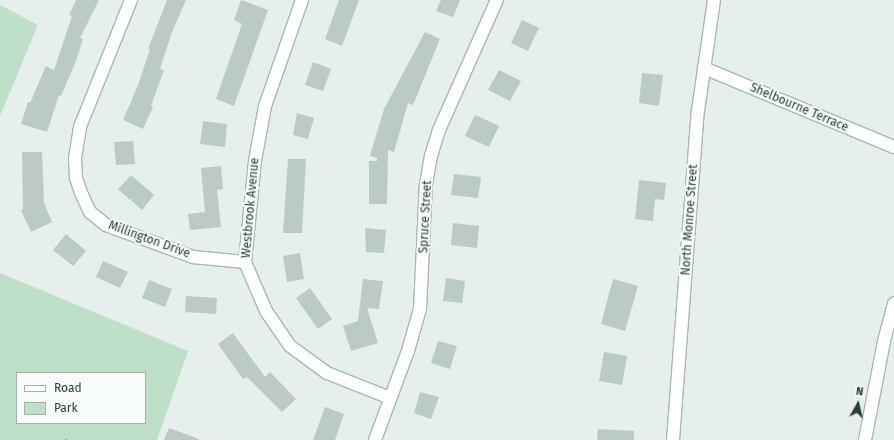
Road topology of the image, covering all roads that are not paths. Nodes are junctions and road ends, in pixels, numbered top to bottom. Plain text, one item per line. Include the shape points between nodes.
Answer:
1 (131, 0) edge
2 (302, 0) edge
3 (497, 0) edge
4 (714, 0) edge
5 (704, 68) junction
6 (894, 147) edge
7 (245, 262) junction
8 (894, 303) edge
9 (390, 398) junction
10 (374, 440) edge
11 (673, 440) edge
12 (865, 440) edge

1 - 7 street, Millington Drive via 80,127 75,158 76,178 82,196 90,212 106,225 193,256
2 - 7 street, Westbrook Avenue via 265,106 255,161
3 - 9 street, Spruce Street via 439,130 431,156 426,184 420,309
4 - 5 street, North Monroe Street
5 - 6 street, Shelbourne Terrace
5 - 11 street, North Monroe Street via 698,111
7 - 9 street, Westbrook Avenue via 266,311 290,346 327,373
8 - 12 street via 882,348
9 - 10 street, Spruce Street

